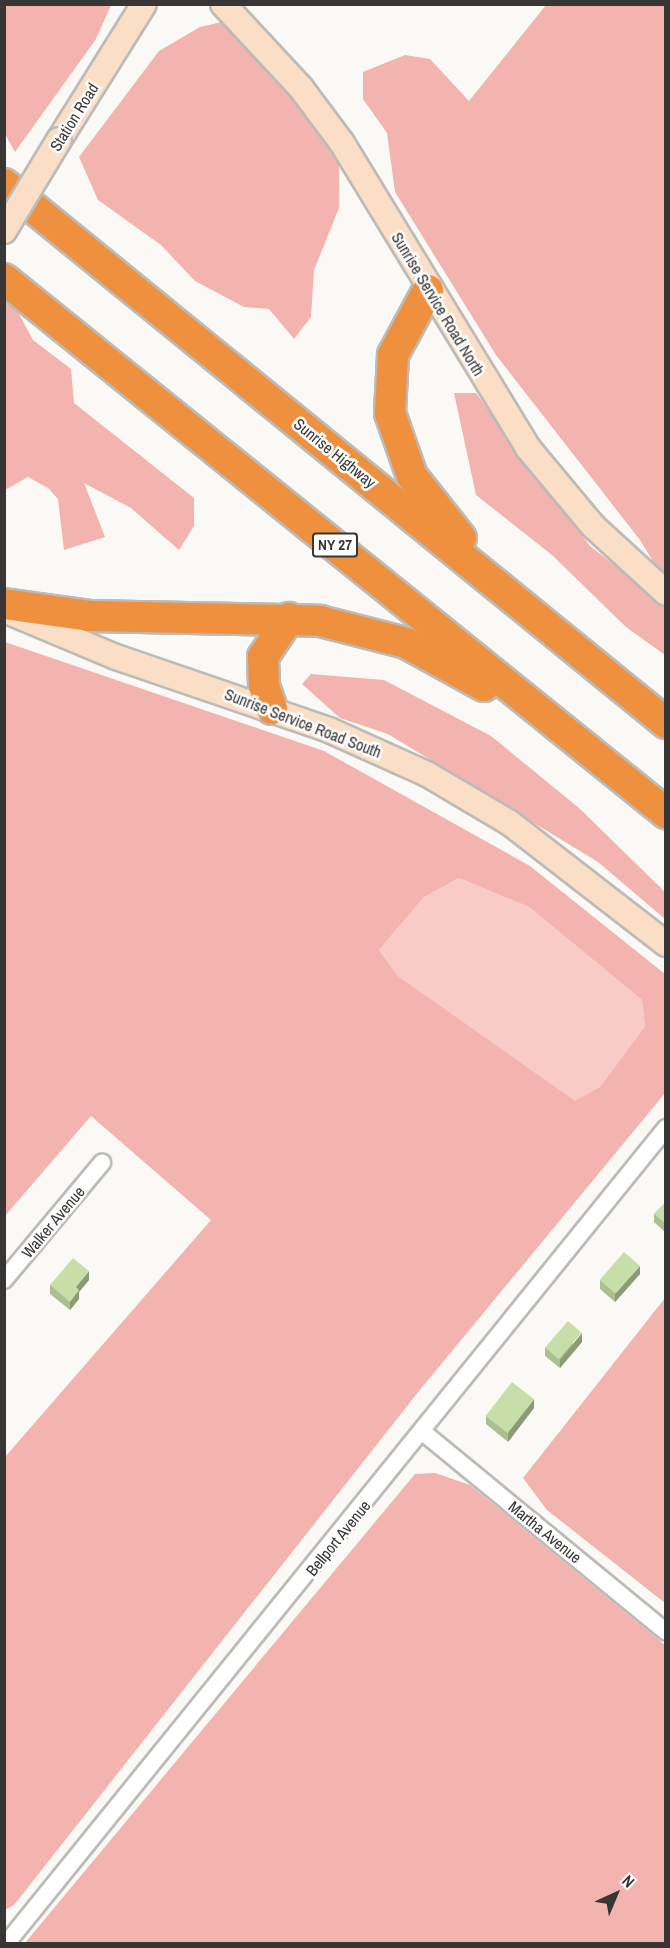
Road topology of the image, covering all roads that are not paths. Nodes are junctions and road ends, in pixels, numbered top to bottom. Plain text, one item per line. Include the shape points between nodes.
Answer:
1 (144, 4) edge
2 (223, 4) edge
3 (4, 184) edge
4 (4, 231) edge
5 (4, 279) edge
6 (428, 290) junction
7 (666, 593) edge
8 (4, 604) edge
9 (4, 610) edge
10 (289, 618) junction
11 (636, 699) junction
12 (272, 709) junction
13 (666, 723) edge
14 (660, 808) edge
15 (666, 944) edge
16 (666, 1128) edge
17 (102, 1163) dead end
18 (4, 1280) edge
19 (424, 1433) junction
20 (666, 1632) edge
21 (6, 1944) edge

1 - 4 street, Station Road, bridge
2 - 6 street, Sunrise Service Road North via 301,88 342,143
3 - 11 highway, Sunrise Highway
5 - 14 highway, NY 27
6 - 7 street, Sunrise Service Road North via 528,448 593,526
6 - 11 highway via 400,336 390,372 390,413 407,466 460,536
8 - 10 highway via 89,616
9 - 12 street, Sunrise Service Road South via 105,652
10 - 12 highway via 263,657 264,686
10 - 14 highway via 380,634 434,655
11 - 13 highway, Sunrise Highway
12 - 15 street, Sunrise Service Road South via 384,753 466,796 553,854
16 - 19 street, Bellport Avenue
17 - 18 street, Walker Avenue
19 - 20 street, Martha Avenue
19 - 21 street, Bellport Avenue

